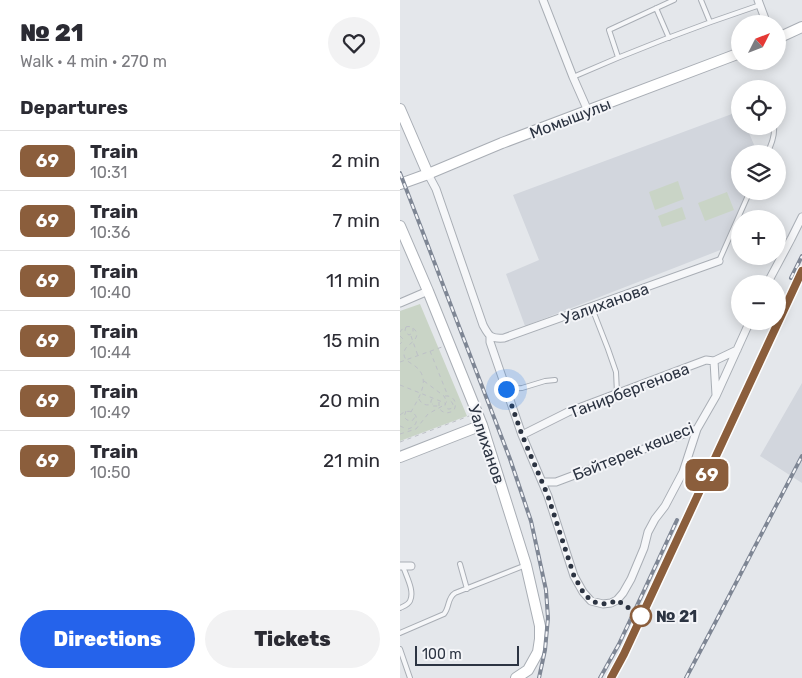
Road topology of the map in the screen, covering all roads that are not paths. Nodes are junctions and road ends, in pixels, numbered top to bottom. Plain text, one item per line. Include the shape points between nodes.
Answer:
1 (543, 0) edge
2 (674, 0) edge
3 (701, 0) edge
4 (759, 3) edge
5 (656, 8) junction
6 (764, 15) edge
7 (710, 22) junction
8 (802, 27) edge
9 (786, 34) edge
10 (669, 38) junction
11 (731, 56) edge
12 (618, 57) junction
13 (573, 77) junction
14 (400, 109) edge
15 (588, 111) junction
16 (428, 174) junction
17 (400, 184) edge
18 (746, 200) edge
19 (802, 217) edge
20 (400, 226) edge
21 (719, 261) joint
22 (772, 275) edge
23 (428, 292) junction
24 (400, 303) edge
25 (592, 308) junction
26 (746, 330) edge
27 (490, 337) junction
28 (737, 350) junction
29 (714, 360) junction
30 (555, 380) dead end
31 (506, 389) junction
32 (617, 393) junction
33 (716, 396) junction
34 (482, 425) junction
35 (697, 429) junction
36 (522, 435) junction
37 (400, 457) edge
38 (542, 482) junction
39 (460, 564) dead end
40 (526, 565) junction
41 (402, 566) edge
42 (411, 566) dead end
43 (467, 589) junction
44 (400, 608) edge
45 (400, 633) edge
46 (400, 650) edge
47 (410, 678) edge
48 (516, 678) edge

1 - 13 street
2 - 5 lane
3 - 7 lane
4 - 6 street
4 - 7 lane
5 - 10 lane
5 - 12 lane via 609,30
7 - 10 lane
8 - 9 street
10 - 12 lane
11 - 15 street, Момышулы
12 - 13 lane
13 - 15 street
14 - 16 street
15 - 16 street, Момышулы
16 - 17 street, Момышулы
16 - 27 street via 436,188
18 - 21 lane
19 - 22 street
20 - 23 street, Уалиханов
21 - 25 street, Уалиханова
23 - 24 street
23 - 34 street, Уалиханов
25 - 27 street, Уалиханова via 504,338
25 - 32 lane via 616,372
26 - 28 street, Бәйтерек көшесі
27 - 31 street
28 - 29 street, Танирбергенова
28 - 33 street, Бәйтерек көшесі
29 - 32 street, Танирбергенова via 706,360
29 - 33 street
30 - 31 lane
31 - 36 street
32 - 36 street, Танирбергенова
33 - 35 street, Бәйтерек көшесі
34 - 37 street
34 - 40 street, Уалиханов
35 - 38 street, Бәйтерек көшесі via 556,482
35 - 38 street via 683,472 648,532 631,579 617,600 611,603 591,601 583,592 574,576
36 - 38 street
39 - 43 lane
40 - 43 lane
40 - 48 street, Уалиханов via 540,639 538,652 528,670
41 - 42 street
41 - 44 lane via 411,592 410,601
43 - 45 lane via 451,596 444,614
46 - 47 lane

